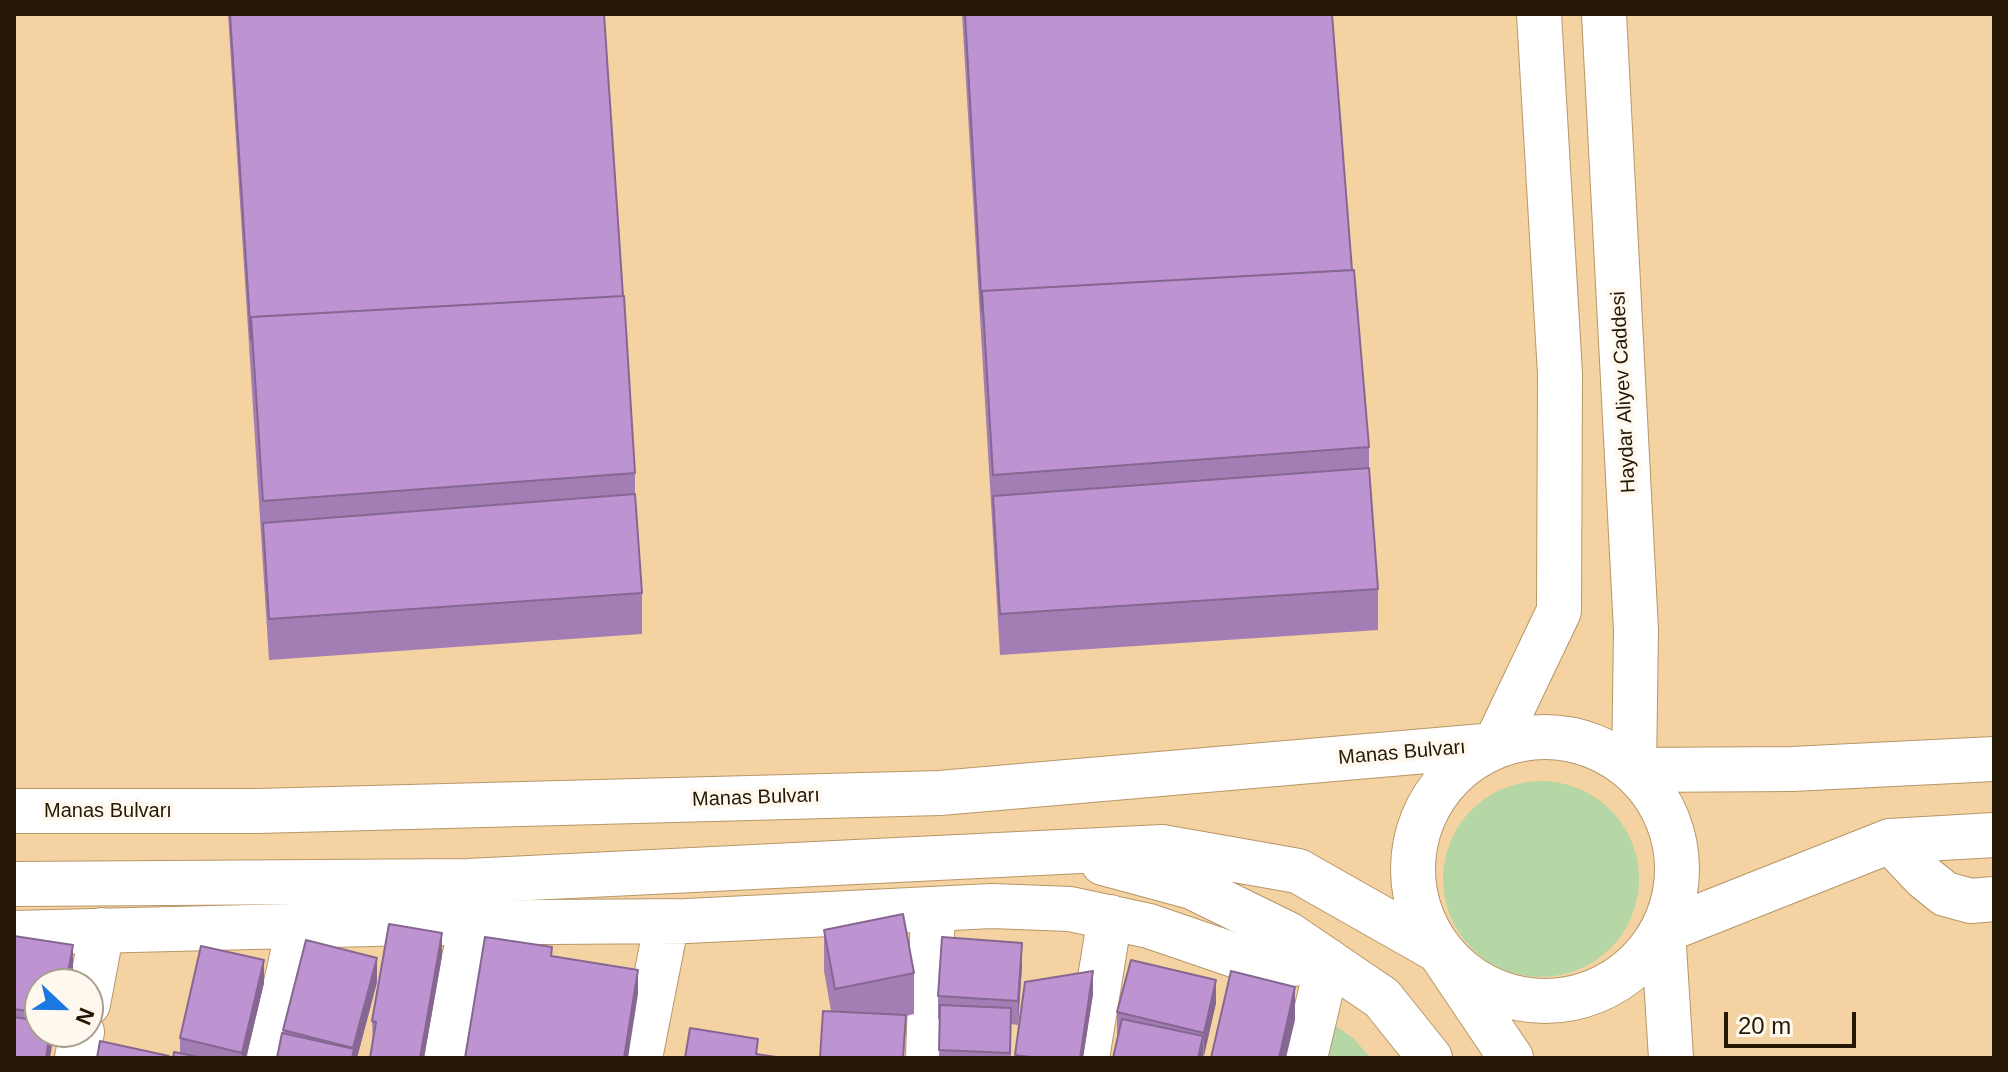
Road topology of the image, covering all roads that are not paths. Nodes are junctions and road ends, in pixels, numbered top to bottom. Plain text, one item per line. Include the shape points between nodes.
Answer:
1 (1539, 14) edge
2 (1604, 14) edge
3 (1495, 745) junction
4 (1994, 759) edge
5 (1634, 770) junction
6 (14, 811) edge
7 (1994, 835) edge
8 (1890, 841) junction
9 (1070, 853) junction
10 (14, 884) edge
11 (1994, 899) edge
12 (933, 909) junction
13 (1110, 917) junction
14 (667, 921) junction
15 (472, 922) junction
16 (299, 926) junction
17 (102, 930) junction
18 (1663, 931) junction
19 (14, 933) edge
20 (1439, 951) junction
21 (1328, 961) junction
22 (95, 968) edge
23 (269, 1058) edge
24 (442, 1058) edge
25 (640, 1058) edge
26 (928, 1058) edge
27 (1087, 1058) edge
28 (1305, 1058) edge
29 (1430, 1058) edge
30 (1511, 1058) edge
31 (1671, 1058) edge

1 - 3 main road via 1560,374 1559,611
2 - 5 main road, Haydar Aliyev Caddesi via 1636,630
3 - 5 main road via 1534,737 1572,739 1596,746
3 - 6 main road, Manas Bulvarı via 940,793 257,811
3 - 20 main road via 1458,768 1436,793 1417,832 1412,874 1420,915
4 - 5 main road
5 - 18 main road via 1657,798 1674,838 1677,881
7 - 8 main road
8 - 11 main road via 1945,894 1971,901
8 - 18 main road
9 - 10 main road via 468,881
9 - 20 main road via 1162,847 1298,871
9 - 21 main road via 1192,887 1288,934
12 - 13 main road via 1070,909
12 - 14 main road
12 - 26 main road
13 - 21 main road via 1266,966
13 - 27 main road
14 - 15 main road
14 - 25 main road
15 - 16 main road
15 - 24 main road
16 - 17 main road
16 - 23 main road
17 - 19 main road
17 - 22 main road
18 - 20 main road via 1638,964 1614,983 1578,998 1539,1003 1502,996 1468,979
18 - 31 main road
20 - 30 main road
21 - 28 main road
21 - 29 main road via 1382,998

